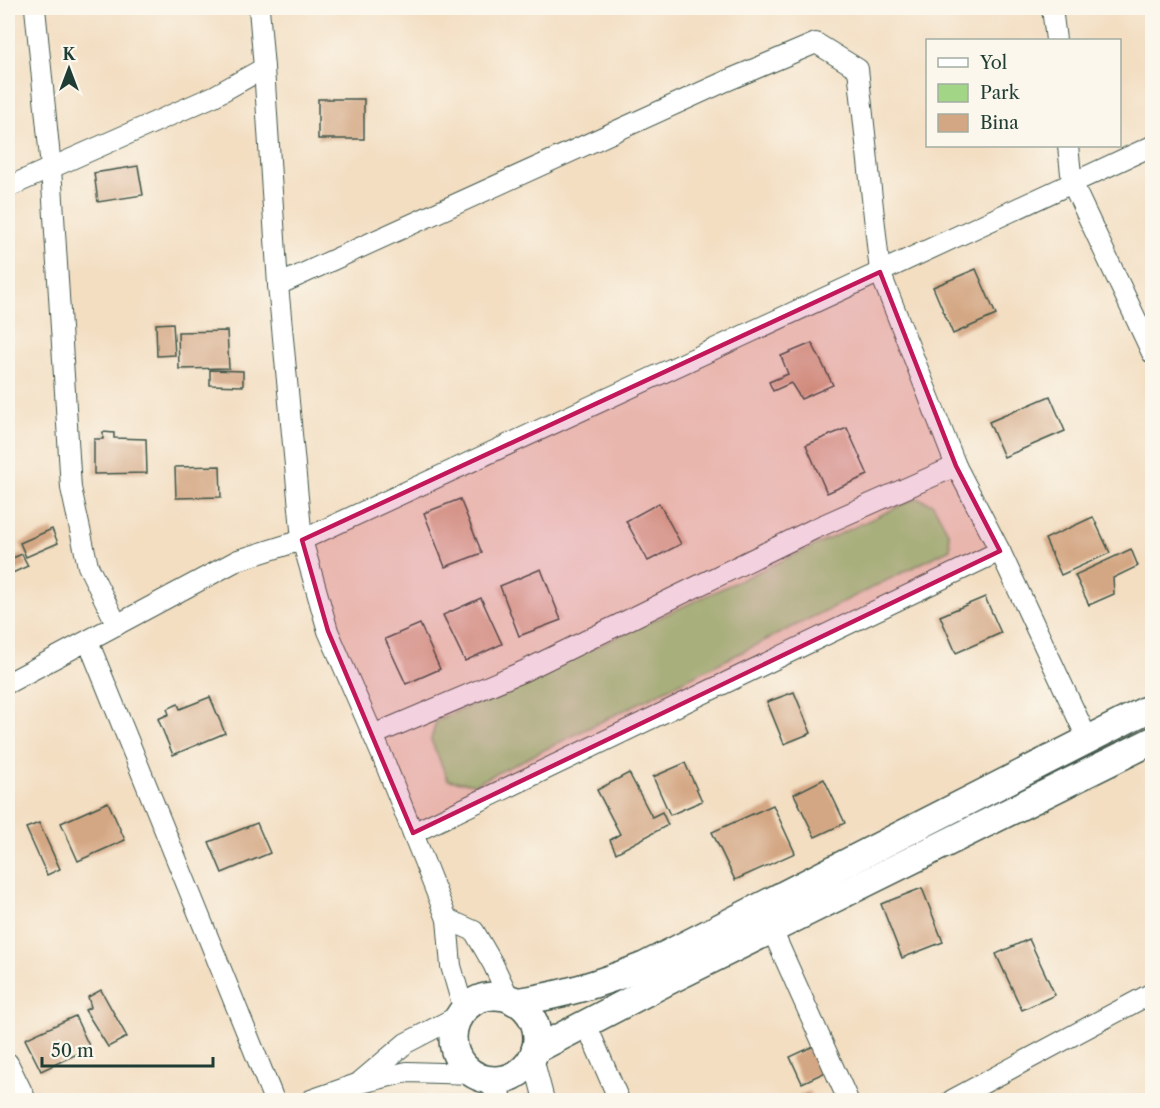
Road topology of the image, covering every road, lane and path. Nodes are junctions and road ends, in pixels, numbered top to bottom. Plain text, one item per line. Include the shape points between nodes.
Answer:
1 (35, 8) edge
2 (259, 8) edge
3 (1052, 8) edge
4 (1056, 39) edge
5 (264, 68) junction
6 (1152, 146) edge
7 (1068, 147) edge
8 (51, 168) junction
9 (1072, 183) junction
10 (8, 187) edge
11 (880, 272) junction
12 (278, 285) junction
13 (1152, 353) edge
14 (956, 466) junction
15 (302, 540) junction
16 (1000, 551) junction
17 (117, 625) junction
18 (88, 641) junction
19 (8, 683) edge
20 (1152, 707) edge
21 (373, 735) junction
22 (1088, 740) junction
23 (1152, 741) edge
24 (413, 833) junction
25 (447, 919) junction
26 (772, 930) junction
27 (1151, 996) edge
28 (512, 1000) junction
29 (462, 1013) junction
30 (586, 1024) junction
31 (534, 1054) junction
32 (8, 1063) edge
33 (479, 1077) junction
34 (357, 1084) junction
35 (26, 1101) edge
36 (274, 1101) edge
37 (311, 1101) edge
38 (503, 1101) edge
39 (544, 1101) edge
40 (619, 1101) edge
41 (848, 1101) edge
42 (952, 1101) edge

1 - 8 street
2 - 5 street
3 - 4 street
5 - 8 street via 214,96
5 - 12 street
6 - 9 street
7 - 9 street
8 - 10 street
8 - 17 street via 71,488 88,566
9 - 11 street
9 - 13 street
11 - 12 street via 858,69 816,43
11 - 14 street
11 - 15 street
12 - 15 street
14 - 16 street
14 - 21 street via 814,529 524,671
15 - 17 street via 238,560
15 - 21 street via 328,631
16 - 22 street
16 - 24 street
17 - 18 street
18 - 19 street
18 - 36 street
20 - 22 street
21 - 24 street
22 - 28 street via 644,966 565,994
23 - 26 street
24 - 25 street
25 - 28 street via 474,931
25 - 29 street via 451,966
26 - 30 street
26 - 41 street
27 - 42 street
28 - 29 street via 495,996 481,999
28 - 31 street via 522,1005 537,1029
29 - 33 street via 454,1028 456,1054
29 - 34 street via 406,1043
30 - 31 street
30 - 40 street
31 - 33 street via 524,1069 512,1077
31 - 39 street
32 - 35 street
33 - 34 street via 407,1072
33 - 38 street
34 - 37 street

